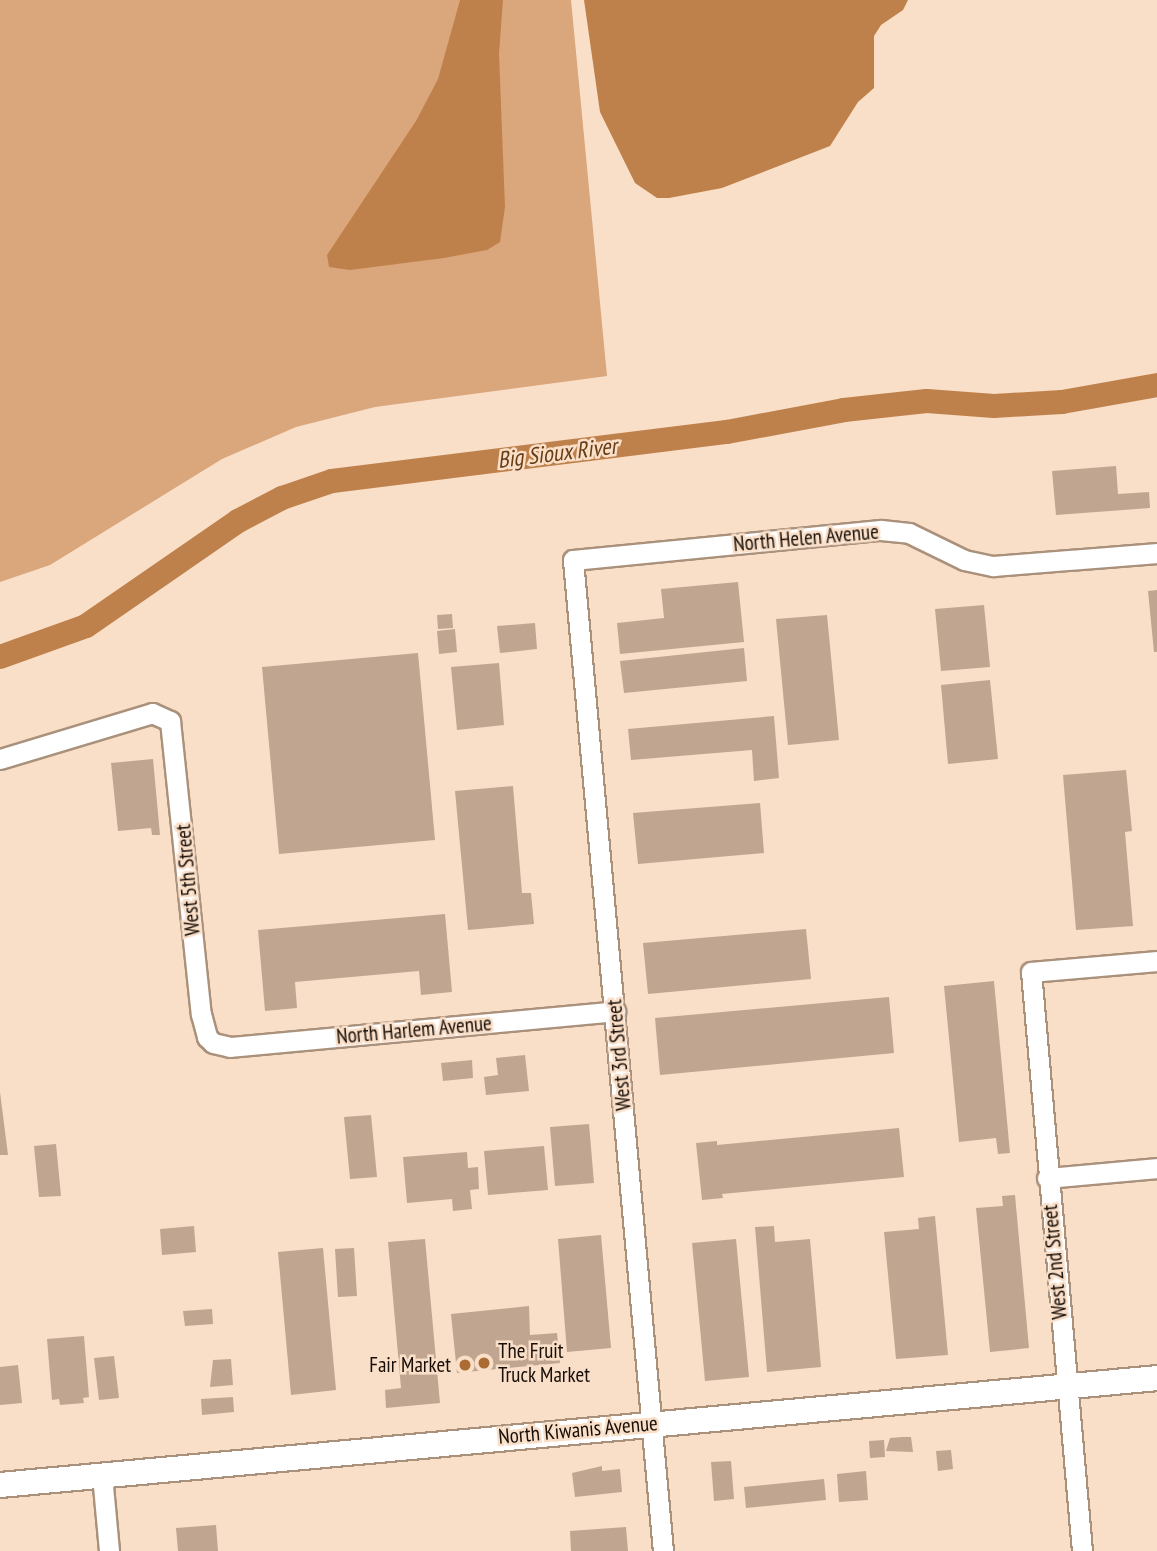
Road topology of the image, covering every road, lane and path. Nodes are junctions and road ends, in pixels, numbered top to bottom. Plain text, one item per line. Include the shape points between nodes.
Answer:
1 (1157, 553) edge
2 (573, 560) joint
3 (0, 759) edge
4 (1157, 961) edge
5 (615, 1011) junction
6 (213, 1043) joint
7 (1157, 1168) edge
8 (1047, 1178) junction
9 (1157, 1378) edge
10 (1066, 1386) junction
11 (652, 1423) junction
12 (102, 1475) junction
13 (0, 1485) edge
14 (109, 1551) edge
15 (663, 1551) edge
16 (1082, 1551) edge

1 - 2 street, North Helen Avenue via 993,566 964,560 908,533 881,530
2 - 5 street, West 3rd Street
3 - 6 street, West 5th Street via 152,713 166,716 175,739 201,1014
4 - 8 street, West 2nd Street via 1031,972
5 - 6 street, North Harlem Avenue via 230,1046
5 - 11 street, West 3rd Street
7 - 8 street
8 - 10 street, West 2nd Street
9 - 10 main road, North Kiwanis Avenue
10 - 11 main road, North Kiwanis Avenue
10 - 16 street, West 2nd Street
11 - 12 main road, North Kiwanis Avenue
11 - 15 street, West 3rd Street
12 - 13 main road, North Kiwanis Avenue
12 - 14 street

